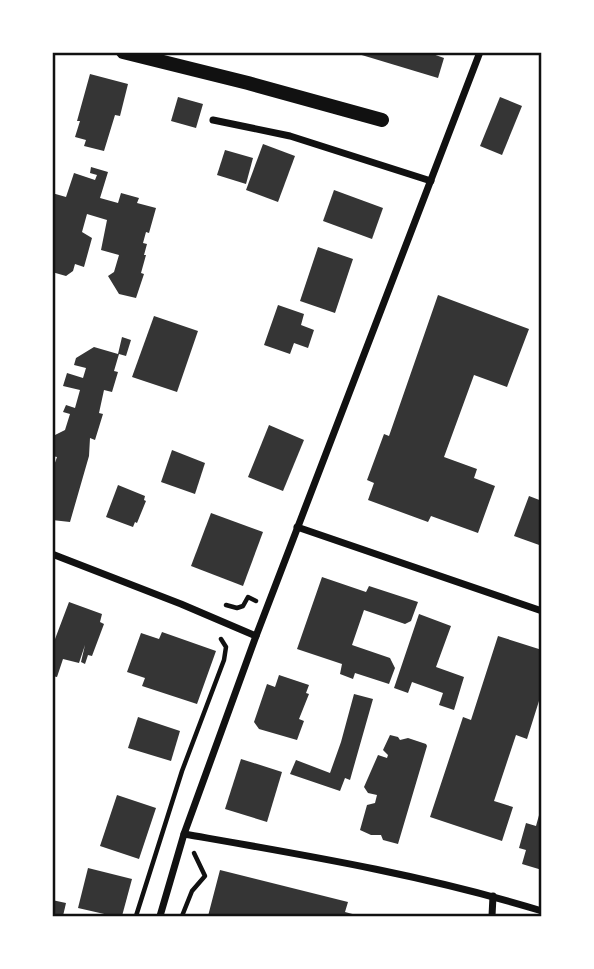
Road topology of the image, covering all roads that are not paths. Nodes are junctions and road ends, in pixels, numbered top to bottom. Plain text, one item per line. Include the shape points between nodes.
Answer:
1 (123, 52) edge
2 (480, 52) edge
3 (213, 120) dead end
4 (382, 120) dead end
5 (431, 181) junction
6 (297, 527) junction
7 (52, 554) edge
8 (541, 611) edge
9 (256, 636) junction
10 (184, 834) junction
11 (493, 896) junction
12 (541, 911) edge
13 (160, 916) edge
14 (492, 916) edge

1 - 4 main road
2 - 5 street
3 - 5 street via 289,136
5 - 6 street
6 - 8 street
6 - 9 street
7 - 9 street
9 - 10 street
10 - 11 street
10 - 13 street
11 - 12 street
11 - 14 street

